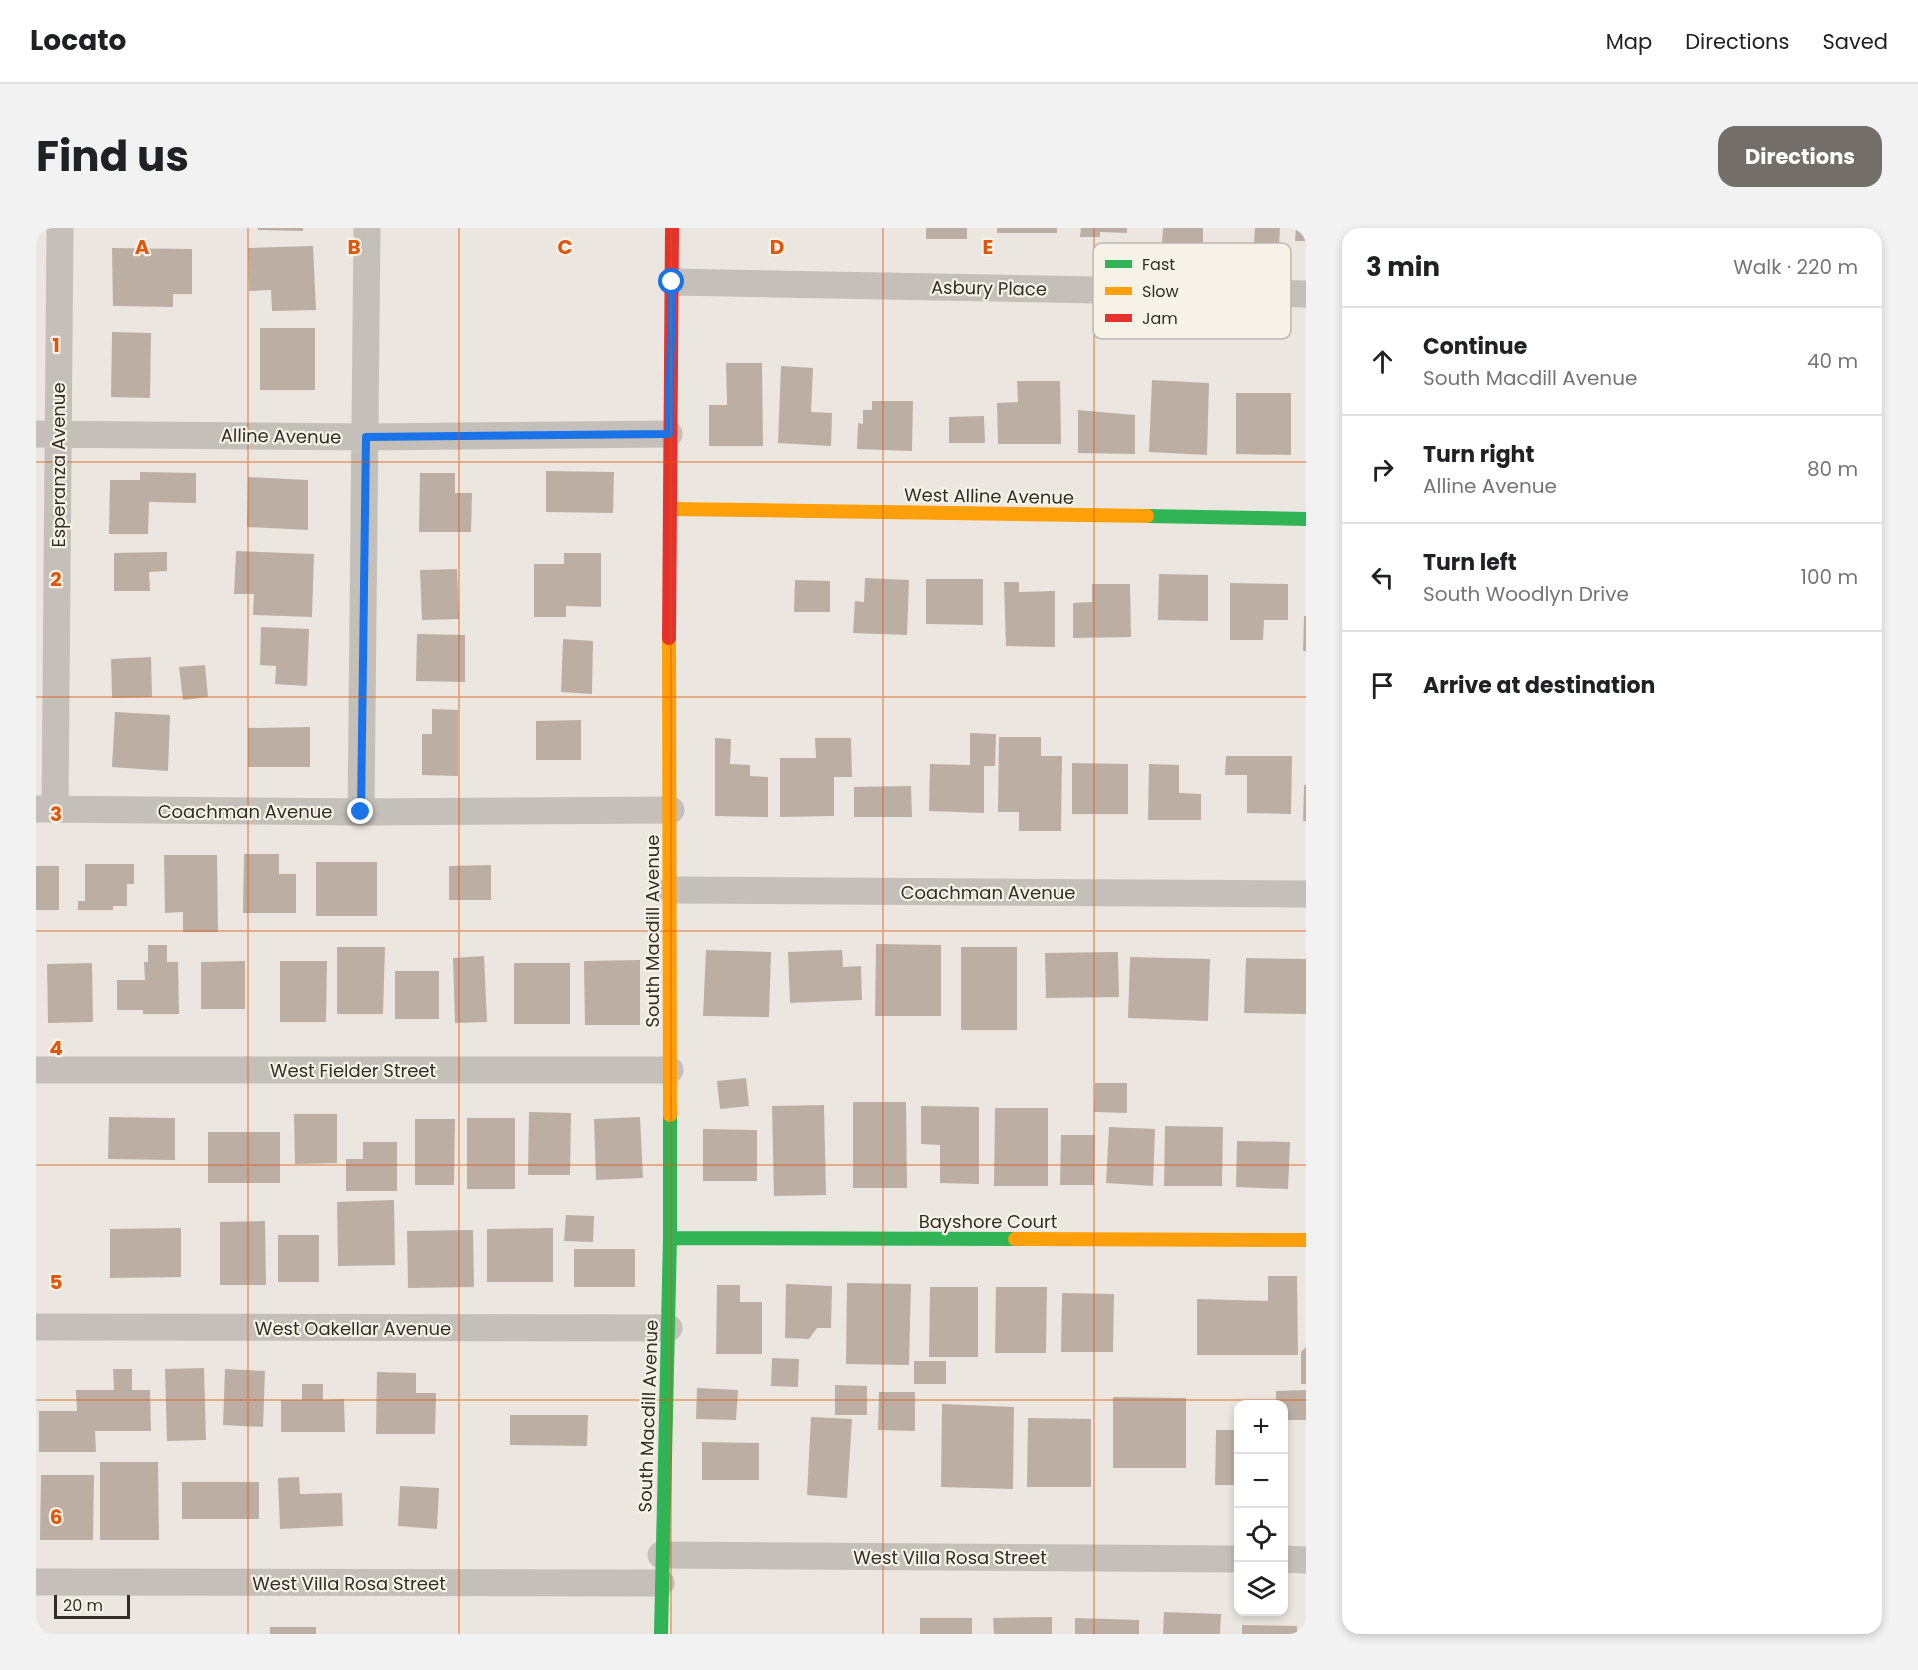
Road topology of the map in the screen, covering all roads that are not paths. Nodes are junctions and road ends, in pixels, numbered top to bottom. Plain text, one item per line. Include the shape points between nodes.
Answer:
1 (60, 228) edge
2 (368, 228) edge
3 (672, 228) edge
4 (672, 282) junction
5 (1093, 290) edge
6 (1291, 294) edge
7 (1306, 294) edge
8 (47, 434) edge
9 (669, 434) junction
10 (366, 437) junction
11 (671, 510) junction
12 (1306, 519) edge
13 (46, 809) edge
14 (670, 810) junction
15 (361, 812) junction
16 (670, 890) junction
17 (1306, 894) edge
18 (36, 1070) edge
19 (670, 1070) junction
20 (670, 1238) junction
21 (1306, 1240) edge
22 (36, 1328) edge
23 (669, 1328) junction
24 (662, 1555) junction
25 (1234, 1559) edge
26 (1288, 1559) edge
27 (1306, 1560) edge
28 (36, 1582) edge
29 (661, 1583) junction
30 (661, 1634) edge

1 - 8 street, Esperanza Avenue
2 - 10 street
3 - 4 street, South Macdill Avenue
4 - 5 street, Asbury Place
4 - 9 street, South Macdill Avenue
6 - 7 street, Asbury Place
8 - 10 street, Alline Avenue
8 - 13 street, Esperanza Avenue
9 - 10 street, Alline Avenue
9 - 11 street, South Macdill Avenue
10 - 15 street
11 - 12 street, West Alline Avenue
11 - 14 street, South Macdill Avenue
13 - 15 street, Coachman Avenue
14 - 15 street, Coachman Avenue
14 - 16 street, South Macdill Avenue
16 - 17 street, Coachman Avenue
16 - 19 street, South Macdill Avenue
18 - 19 street, West Fielder Street
19 - 20 street, South Macdill Avenue
20 - 21 street, Bayshore Court
20 - 23 street, South Macdill Avenue
22 - 23 street, West Oakellar Avenue
23 - 24 street, South Macdill Avenue
24 - 25 street, West Villa Rosa Street
24 - 29 street, South Macdill Avenue
26 - 27 street
28 - 29 street, West Villa Rosa Street
29 - 30 street, South Macdill Avenue

